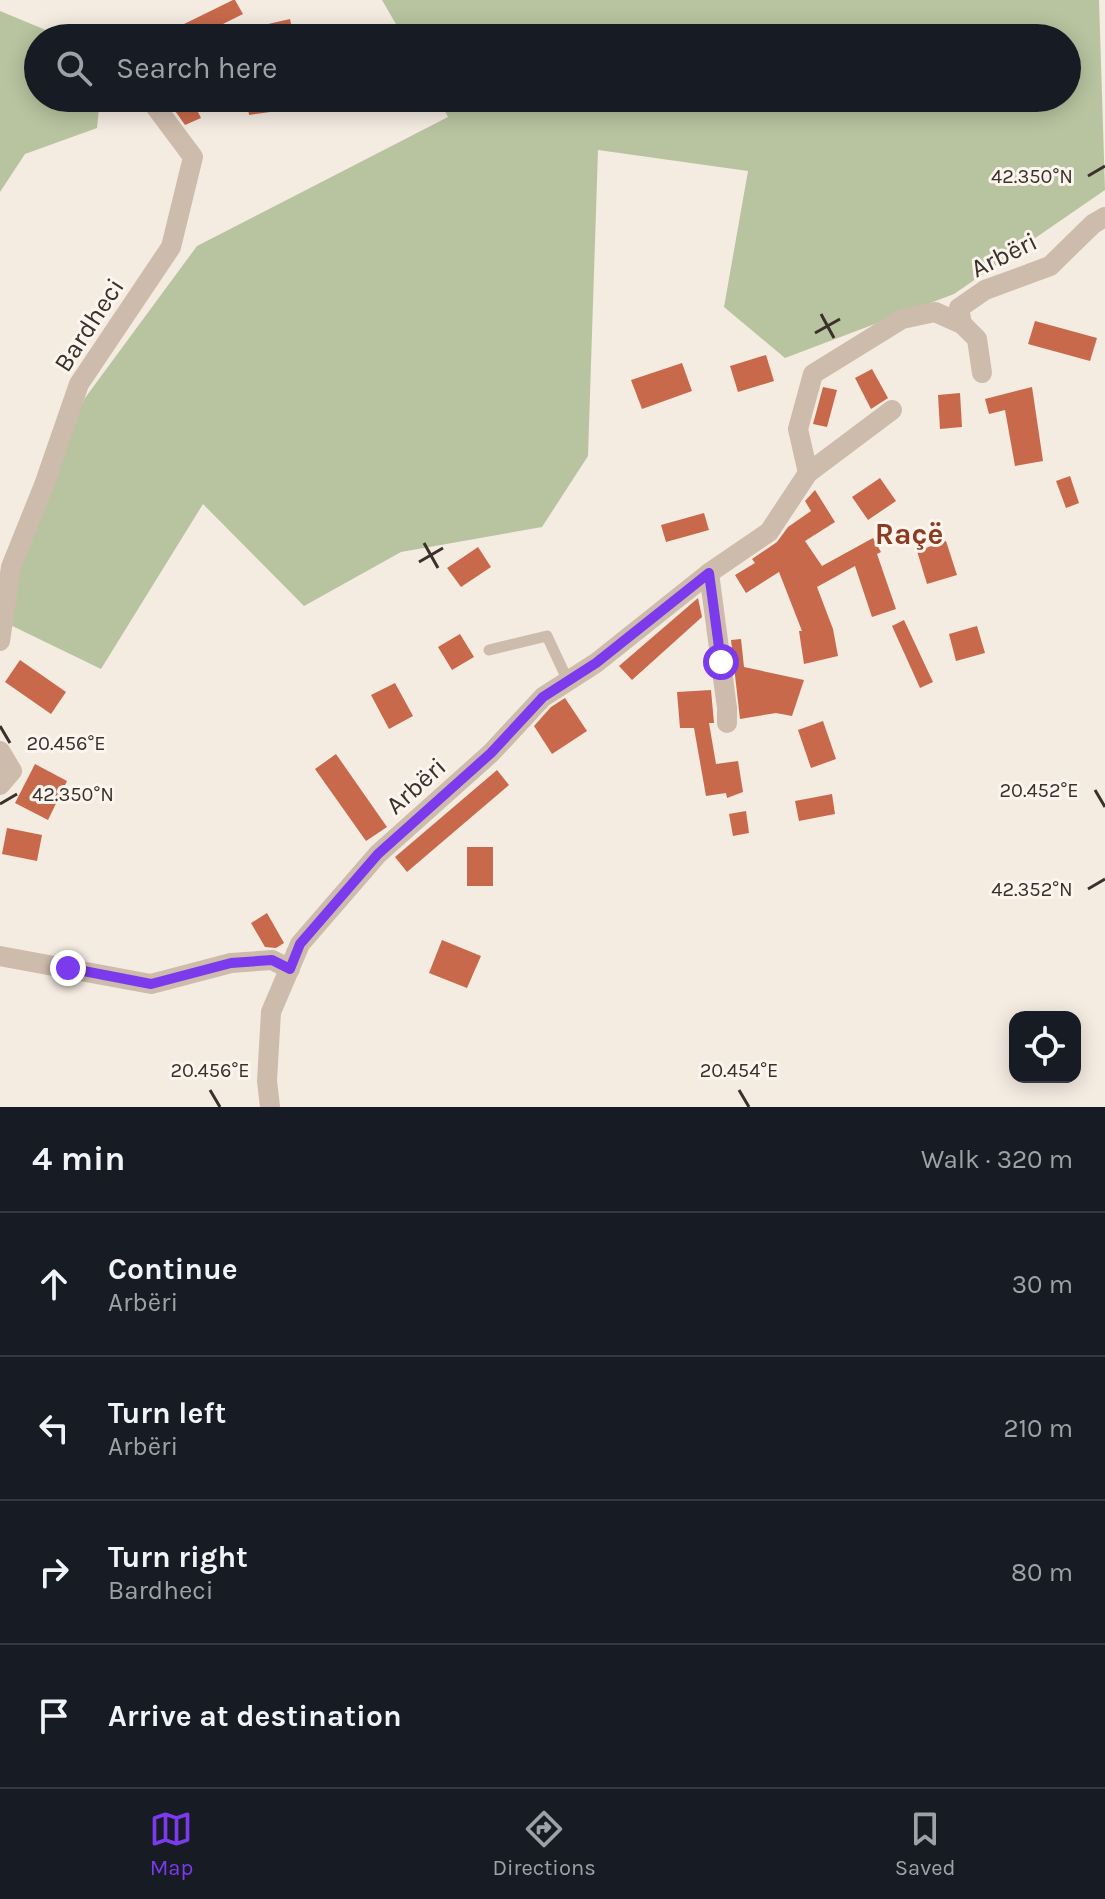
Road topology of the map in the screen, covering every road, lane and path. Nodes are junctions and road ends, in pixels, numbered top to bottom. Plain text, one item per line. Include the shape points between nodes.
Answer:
1 (159, 112) edge
2 (1105, 217) edge
3 (962, 324) junction
4 (982, 373) dead end
5 (892, 410) dead end
6 (808, 473) junction
7 (709, 573) junction
8 (0, 641) edge
9 (489, 650) dead end
10 (568, 681) junction
11 (727, 723) dead end
12 (0, 751) edge
13 (0, 785) edge
14 (0, 956) edge
15 (290, 969) junction
16 (270, 1107) edge

1 - 8 street, Bardheci via 193,157 171,247 79,384 11,567
2 - 3 street, Arbëri via 1050,266 985,290 959,308
3 - 4 street via 977,339
3 - 6 street via 935,312 902,319 813,374 798,429
5 - 6 street, Arbëri
6 - 7 street, Arbëri via 769,532
7 - 10 street, Arbëri
7 - 11 street
9 - 10 lane via 547,636
10 - 15 street, Arbëri via 543,697 491,753 378,854 300,944
12 - 13 street via 12,771
14 - 15 street via 151,984 231,963 272,960
15 - 16 street, Arbëri via 271,1012

